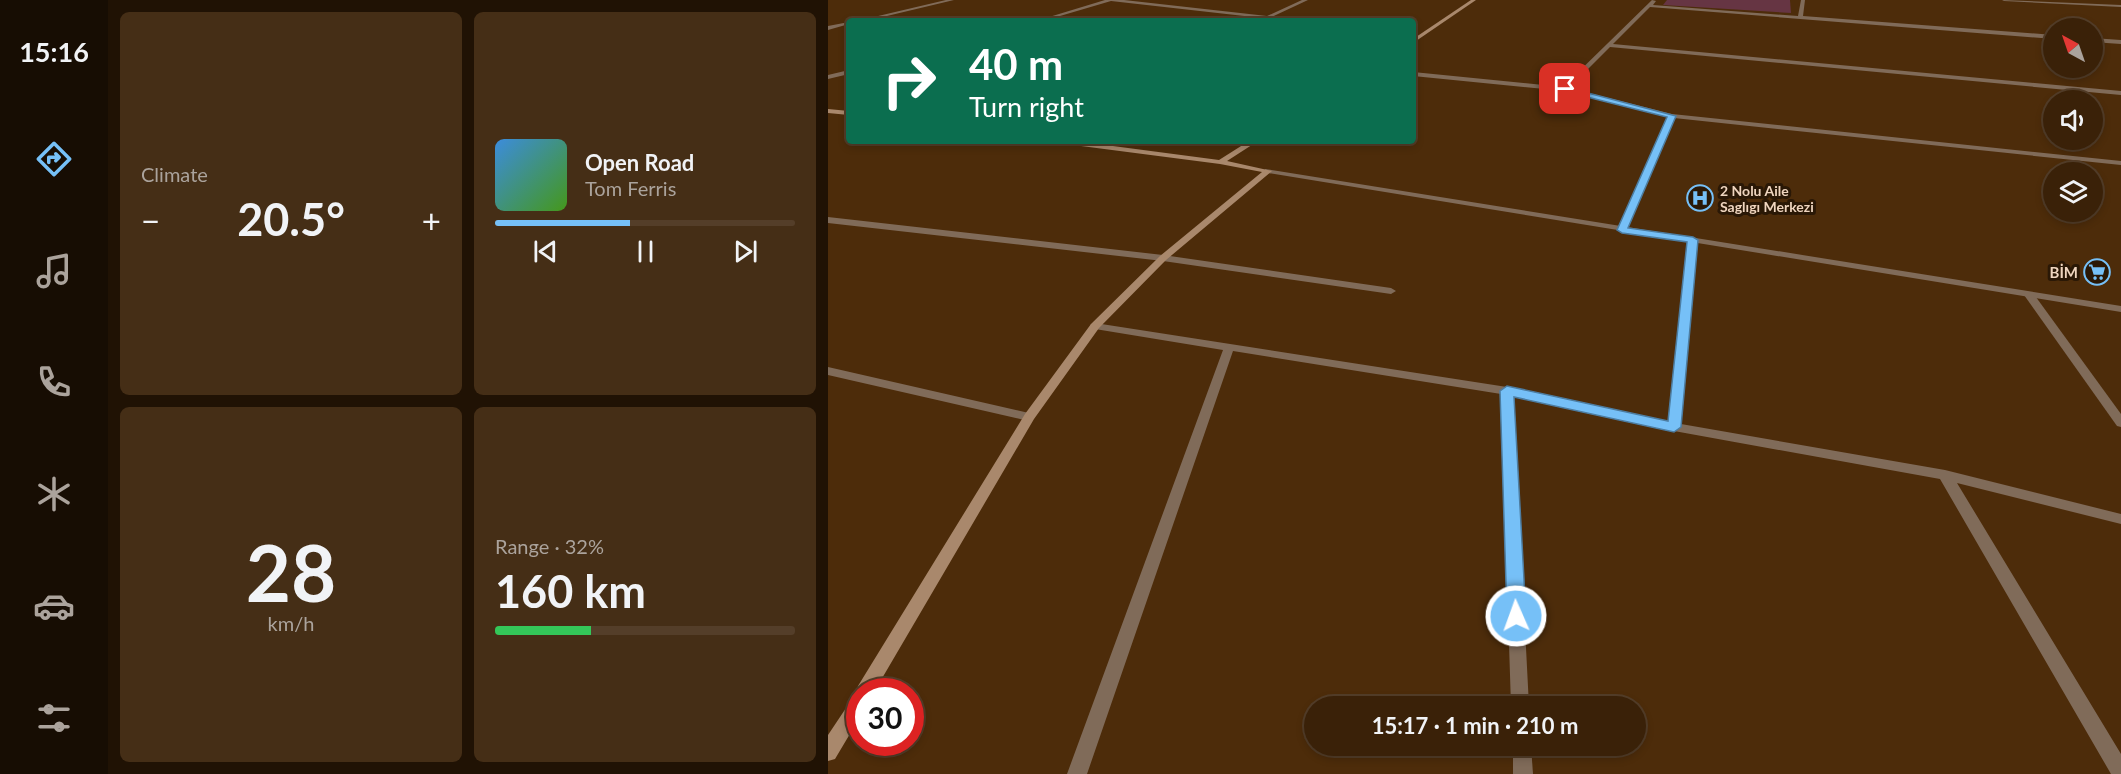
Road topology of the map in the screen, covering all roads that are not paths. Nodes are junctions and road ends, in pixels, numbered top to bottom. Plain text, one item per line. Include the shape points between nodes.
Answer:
1 (952, 0) edge
2 (1110, 0) edge
3 (1306, 0) edge
4 (1474, 0) edge
5 (1655, 0) edge
6 (1803, 0) edge
7 (2004, 0) edge
8 (1650, 6) junction
9 (2121, 6) edge
10 (1267, 17) joint
11 (872, 18) edge
12 (1048, 18) edge
13 (1800, 18) junction
14 (846, 24) edge
15 (828, 28) edge
16 (2043, 36) edge
17 (1416, 40) edge
18 (2103, 41) edge
19 (2121, 42) edge
20 (1612, 46) junction
21 (846, 73) edge
22 (1416, 74) edge
23 (828, 77) edge
24 (1565, 89) junction
25 (2121, 93) edge
26 (828, 111) edge
27 (846, 113) edge
28 (1672, 116) junction
29 (1081, 144) edge
30 (1249, 144) edge
31 (1220, 162) junction
32 (2121, 163) edge
33 (1268, 171) junction
34 (828, 220) edge
35 (1622, 230) junction
36 (1693, 240) junction
37 (1163, 258) junction
38 (1391, 291) dead end
39 (2029, 295) junction
40 (2121, 309) edge
41 (1095, 326) junction
42 (1229, 348) junction
43 (828, 371) edge
44 (1507, 391) junction
45 (1029, 417) junction
46 (2121, 423) edge
47 (1674, 427) junction
48 (1945, 475) junction
49 (2121, 519) edge
50 (872, 678) edge
51 (1520, 696) edge
52 (846, 723) edge
53 (828, 752) edge
54 (1522, 756) edge
55 (2121, 772) edge
56 (1077, 774) edge
57 (1523, 774) edge

1 - 11 street
2 - 10 street
2 - 12 street
3 - 10 street
4 - 17 main road
5 - 8 street
6 - 13 street
7 - 9 street
8 - 13 street
8 - 20 street
13 - 16 street
14 - 15 street
18 - 19 street
20 - 24 street
20 - 25 street
21 - 23 street
22 - 24 street
24 - 28 street
26 - 27 main road
28 - 32 street
28 - 35 street
29 - 31 main road
30 - 31 main road
31 - 33 main road
33 - 35 street
33 - 37 main road
34 - 37 street
35 - 36 street
36 - 39 street
36 - 47 street
37 - 38 street
37 - 41 main road
39 - 40 street
39 - 46 street
41 - 42 street
41 - 45 main road
42 - 44 street
42 - 56 street
43 - 45 street
44 - 47 street
44 - 51 street
45 - 50 main road
47 - 48 street
48 - 49 street
48 - 55 street
52 - 53 main road
54 - 57 street

